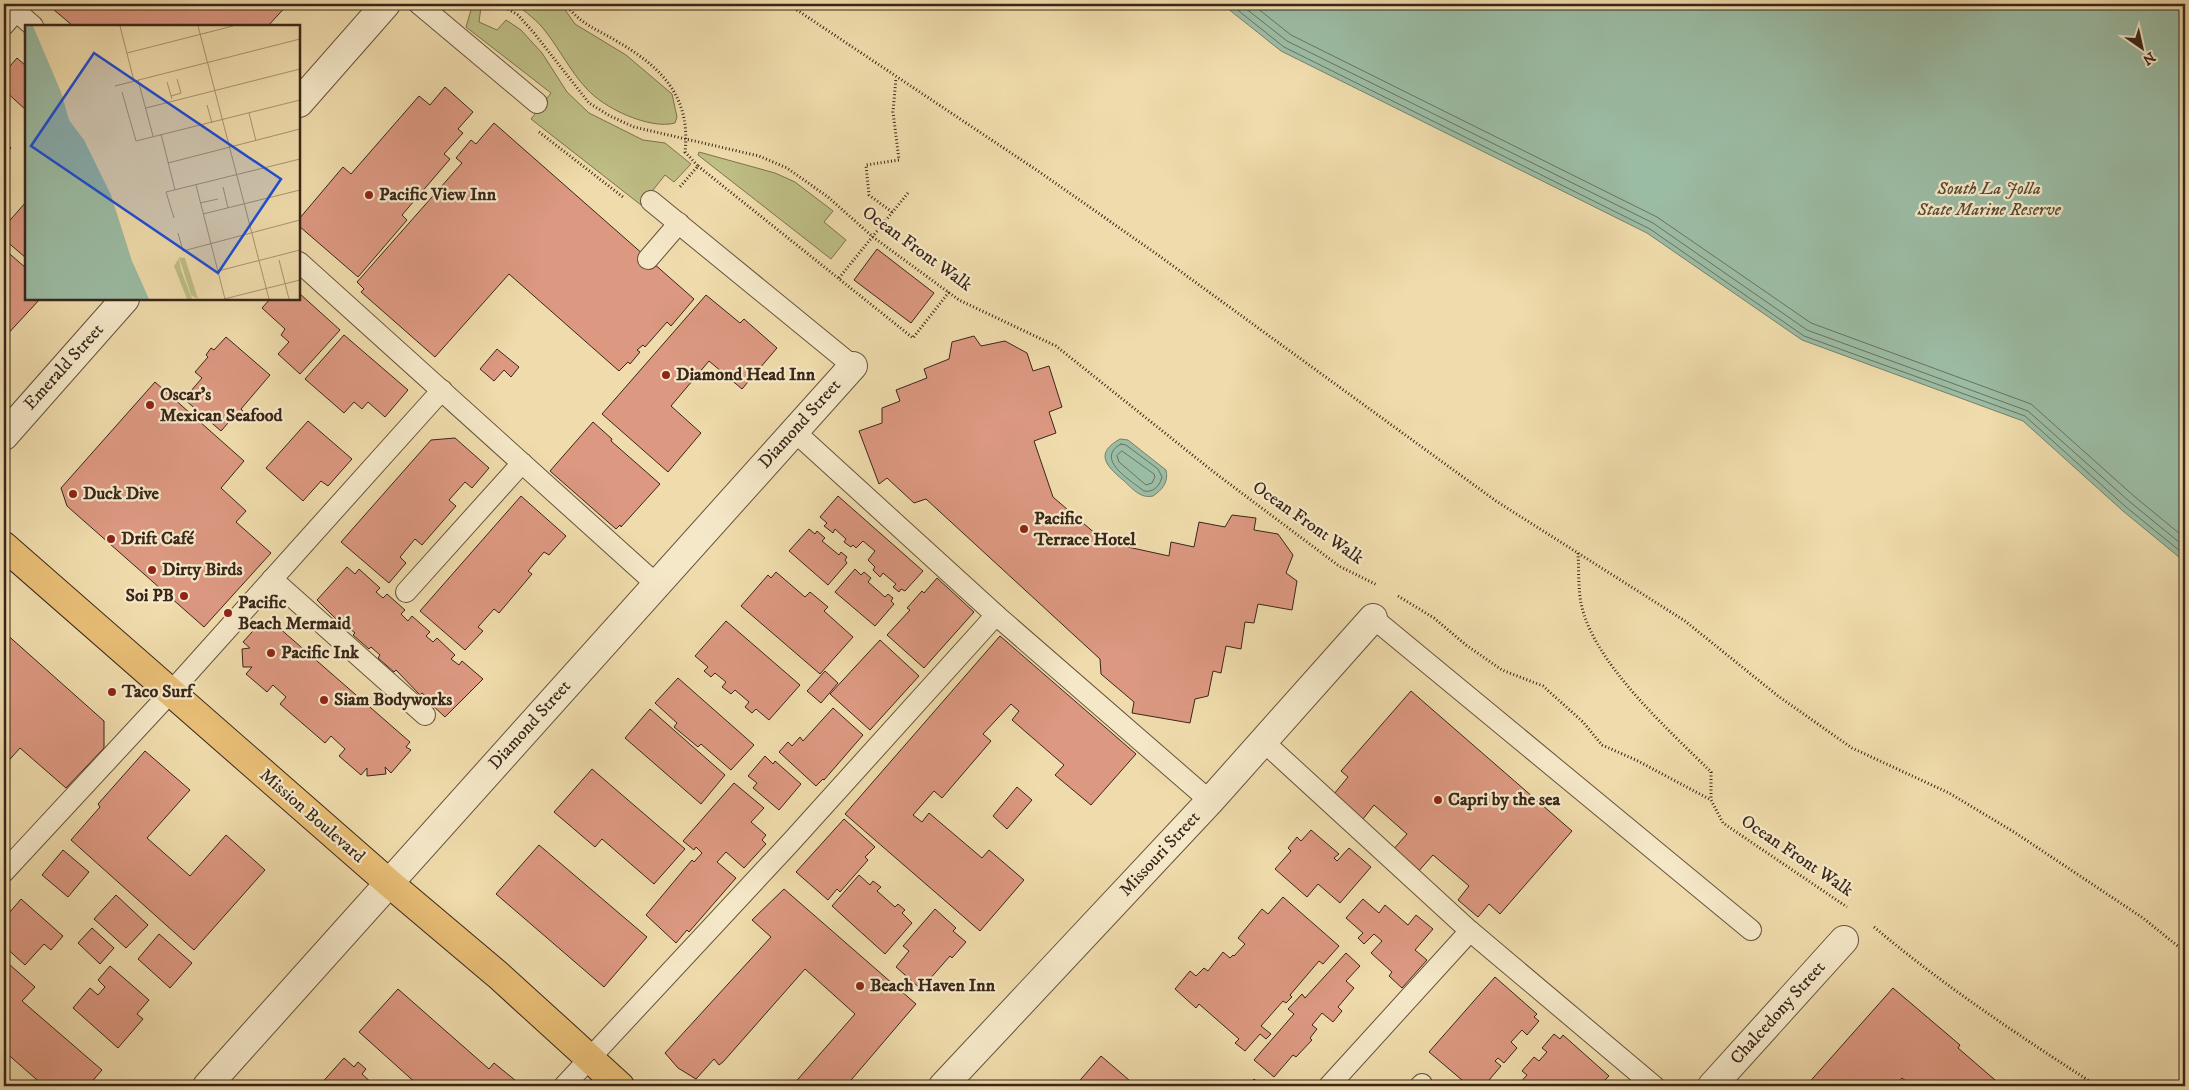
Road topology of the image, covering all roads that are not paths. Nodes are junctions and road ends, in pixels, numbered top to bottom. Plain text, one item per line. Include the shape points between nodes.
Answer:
1 (386, 4) edge
2 (419, 4) edge
3 (9, 13) edge
4 (31, 25) edge
5 (300, 102) edge
6 (537, 103) dead end
7 (651, 201) road end
8 (679, 224) junction
9 (648, 259) dead end
10 (300, 263) edge
11 (124, 300) edge
12 (853, 366) joint
13 (442, 390) junction
14 (794, 431) junction
15 (4, 436) edge
16 (522, 463) junction
17 (4, 546) edge
18 (272, 579) junction
19 (656, 584) junction
20 (406, 592) dead end
21 (996, 615) junction
22 (1372, 618) joint
23 (170, 692) junction
24 (425, 715) dead end
25 (1264, 742) junction
26 (1210, 801) junction
27 (4, 872) edge
28 (389, 883) junction
29 (1750, 930) dead end
30 (1470, 931) junction
31 (1844, 940) dead end
32 (588, 1058) junction
33 (1718, 1084) edge
34 (207, 1086) edge
35 (564, 1086) edge
36 (620, 1086) edge
37 (943, 1086) edge
38 (1329, 1086) edge
39 (1654, 1086) edge

1 - 5 street
2 - 6 lane
3 - 4 lane
7 - 8 lane
8 - 9 lane
8 - 12 lane
10 - 13 lane
11 - 15 street, Emerald Street
12 - 14 street, Diamond Street
13 - 16 lane
13 - 18 lane
14 - 19 street, Diamond Street
14 - 21 lane
16 - 19 lane
16 - 20 lane
17 - 23 main road, Mission Boulevard
18 - 23 lane
18 - 24 lane
19 - 28 street, Diamond Street
21 - 26 lane
21 - 32 lane via 791,842
22 - 25 street, Missouri Street
22 - 29 lane
23 - 27 lane
23 - 28 main road, Mission Boulevard
25 - 26 street, Missouri Street
25 - 30 lane
26 - 37 street, Missouri Street
28 - 32 main road, Mission Boulevard via 498,975
28 - 34 street, Diamond Street
30 - 38 lane
30 - 39 lane
31 - 33 street, Chalcedony Street
32 - 35 lane
32 - 36 main road, Mission Boulevard

